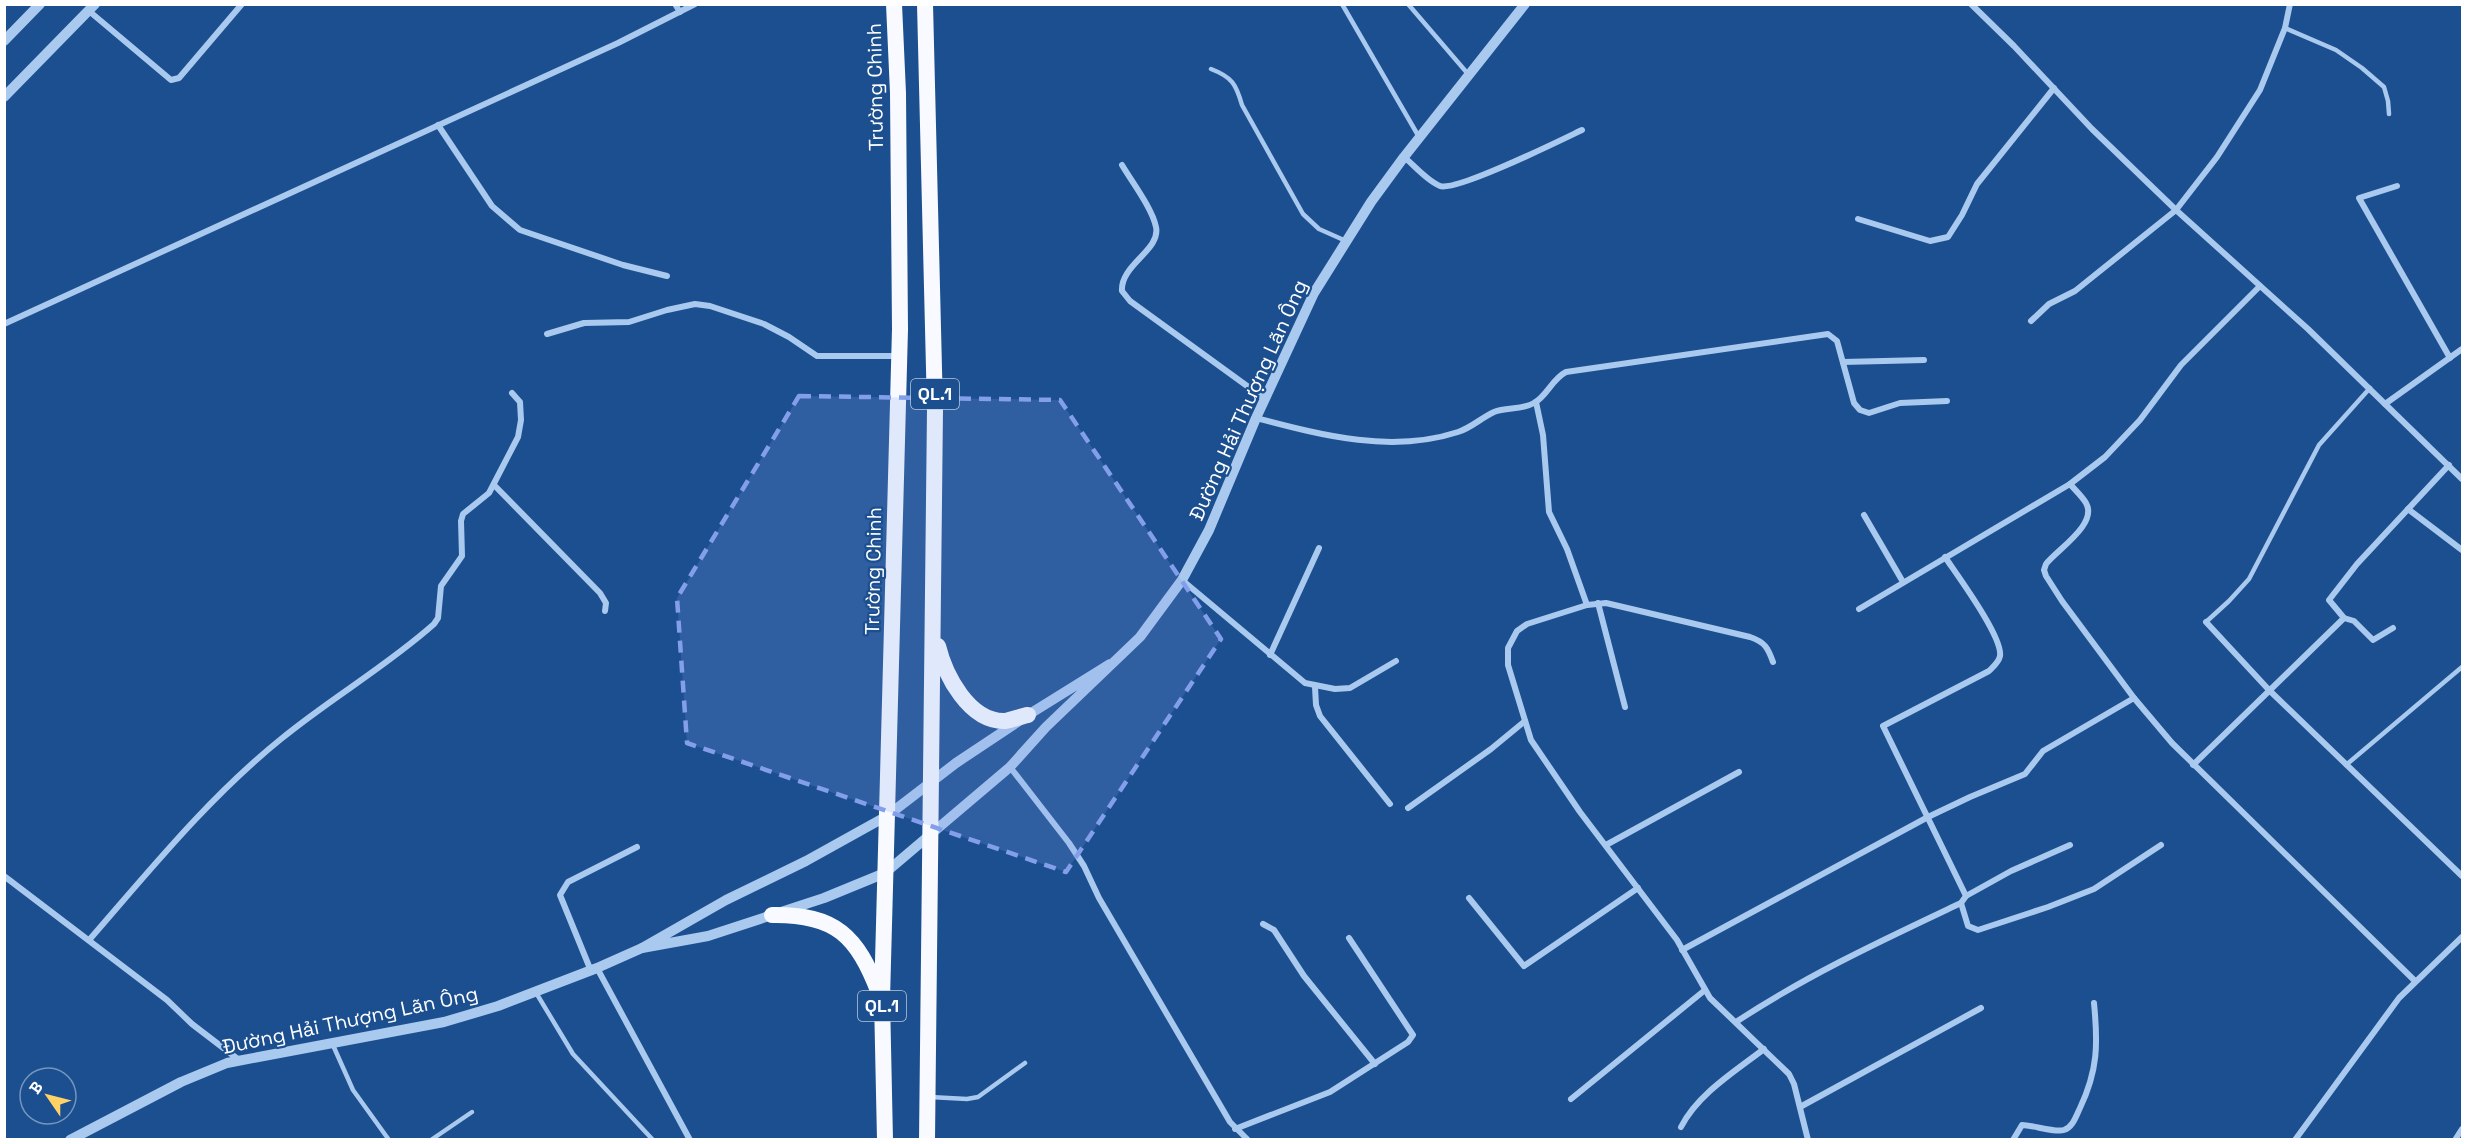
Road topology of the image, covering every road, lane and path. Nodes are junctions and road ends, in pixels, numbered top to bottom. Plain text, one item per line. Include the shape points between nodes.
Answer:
1 (40, 4) edge
2 (242, 4) edge
3 (675, 4) edge
4 (695, 4) edge
5 (894, 4) edge
6 (925, 4) edge
7 (1342, 4) edge
8 (1408, 4) edge
9 (1525, 4) edge
10 (1971, 4) edge
11 (2290, 4) edge
12 (92, 8) edge
13 (680, 12) junction
14 (2285, 28) junction
15 (4, 42) edge
16 (1211, 69) dead end
17 (1468, 74) junction
18 (2054, 88) junction
19 (4, 97) edge
20 (2389, 114) dead end
21 (438, 125) junction
22 (1582, 130) dead end
23 (1419, 137) junction
24 (1404, 157) junction
25 (1122, 165) dead end
26 (2397, 186) dead end
27 (2176, 210) junction
28 (1858, 219) dead end
29 (1346, 241) junction
30 (667, 276) dead end
31 (2260, 286) junction
32 (2031, 321) dead end
33 (4, 324) edge
34 (547, 334) dead end
35 (2463, 349) edge
36 (899, 356) junction
37 (2450, 358) junction
38 (1924, 360) dead end
39 (1843, 362) junction
40 (2370, 388) junction
41 (512, 393) dead end
42 (1265, 399) junction
43 (1947, 401) dead end
44 (1536, 402) junction
45 (2385, 404) junction
46 (1256, 418) junction
47 (2449, 465) junction
48 (2463, 478) edge
49 (2070, 484) junction
50 (495, 485) junction
51 (2408, 509) junction
52 (1864, 515) dead end
53 (1319, 548) dead end
54 (2463, 550) edge
55 (1945, 557) junction
56 (1182, 580) junction
57 (1904, 582) junction
58 (1598, 603) junction
59 (1587, 605) junction
60 (1859, 609) dead end
61 (605, 611) dead end
62 (2344, 618) junction
63 (933, 620) junction
64 (2206, 622) joint
65 (2393, 628) dead end
66 (1270, 655) junction
67 (1396, 661) dead end
68 (1773, 662) dead end
69 (1110, 664) junction
70 (2463, 667) edge
71 (1315, 687) junction
72 (2269, 690) junction
73 (2134, 698) junction
74 (1625, 707) dead end
75 (1028, 715) junction
76 (1525, 721) junction
77 (2193, 765) junction
78 (2346, 765) junction
79 (1010, 767) junction
80 (1739, 772) dead end
81 (931, 783) junction
82 (1390, 804) dead end
83 (1408, 808) dead end
84 (888, 816) junction
85 (1928, 818) junction
86 (930, 835) junction
87 (2070, 844) dead end
88 (1606, 845) junction
89 (2161, 845) dead end
90 (637, 847) dead end
91 (885, 873) junction
92 (4, 876) edge
93 (2463, 876) edge
94 (1638, 888) junction
95 (1966, 896) junction
96 (1469, 898) dead end
97 (1961, 903) junction
98 (772, 915) junction
99 (1263, 924) dead end
100 (2463, 937) edge
101 (1349, 938) dead end
102 (90, 939) junction
103 (642, 948) junction
104 (1682, 950) junction
105 (594, 970) junction
106 (2415, 981) junction
107 (1705, 990) junction
108 (535, 991) junction
109 (882, 999) junction
110 (2094, 1003) dead end
111 (1981, 1008) dead end
112 (1736, 1022) junction
113 (332, 1043) junction
114 (1764, 1049) junction
115 (238, 1060) junction
116 (1026, 1063) dead end
117 (1375, 1064) junction
118 (928, 1096) junction
119 (1571, 1099) dead end
120 (1800, 1107) junction
121 (472, 1112) dead end
122 (1680, 1127) dead end
123 (1235, 1129) junction
124 (2463, 1129) edge
125 (70, 1140) edge
126 (389, 1140) edge
127 (431, 1140) edge
128 (653, 1140) edge
129 (690, 1140) edge
130 (885, 1140) edge
131 (927, 1140) edge
132 (1248, 1140) edge
133 (1808, 1140) edge
134 (2013, 1140) edge
135 (2295, 1140) edge
136 (2455, 1140) edge

1 - 15 street
2 - 12 street via 179,78 171,81
3 - 13 street
4 - 13 street
5 - 36 highway, Trường Chinh / QL.1
6 - 63 highway, QL.1 via 935,409
7 - 23 lane
8 - 17 lane
9 - 17 street, Đường Hải Thượng Lãn Ông
10 - 18 street
11 - 14 street
12 - 19 street
13 - 21 street
14 - 20 lane via 2336,50 2362,68 2384,87
14 - 27 street via 2260,90 2217,157
16 - 29 lane via 1225,75 1237,87 1242,105 1303,214 1318,229
17 - 23 street, Đường Hải Thượng Lãn Ông
18 - 27 street
18 - 28 street via 1977,184 1948,237 1930,241
21 - 30 street via 492,206 520,230
21 - 33 street
22 - 24 street via 1446,187 1438,186
23 - 24 street, Đường Hải Thượng Lãn Ông
24 - 29 street, Đường Hải Thượng Lãn Ông
25 - 42 street via 1157,229 1152,244 1124,278 1122,291 1130,301
26 - 37 street via 2359,198
27 - 31 street
27 - 32 street
29 - 42 street, Đường Hải Thượng Lãn Ông via 1314,293
31 - 40 street
31 - 49 street via 2181,365 2140,420 2105,457
34 - 36 street via 584,323 629,322 695,304 764,324 817,356
35 - 37 street
36 - 84 highway, Trường Chinh / QL.1
37 - 45 street
38 - 39 street
39 - 43 street via 1854,403 1860,410 1869,413 1900,403
39 - 44 street via 1837,341 1828,334 1566,372
40 - 45 street
40 - 64 lane via 2319,446 2249,579
41 - 50 street via 520,402 518,437
42 - 46 street, Đường Hải Thượng Lãn Ông
44 - 46 street via 1492,413 1457,433 1406,441 1363,441 1322,435
44 - 59 street via 1543,435 1549,512
45 - 47 street
46 - 56 street, Đường Hải Thượng Lãn Ông via 1209,530
47 - 48 street
47 - 51 street
49 - 55 street
49 - 73 street via 2086,503 2088,519 2049,559 2044,570 2062,601
50 - 61 street via 600,593 606,603
50 - 102 street via 463,514 462,556 441,586 434,624 299,724 243,772
51 - 54 street
51 - 62 street via 2329,600
52 - 57 street
53 - 66 street
55 - 57 street
55 - 85 street via 1993,632 2000,654 1989,671 1883,726
56 - 66 street
56 - 69 street, Đường Hải Thượng Lãn Ông via 1154,621
57 - 60 street
58 - 59 street
58 - 68 street via 1750,637 1768,647
58 - 74 street
59 - 76 street via 1533,622 1512,639 1508,665
62 - 65 street via 2354,621 2373,640
62 - 72 street
63 - 75 highway via 942,665 972,707 1006,721
63 - 81 highway, QL.1
64 - 72 street
66 - 71 street
67 - 71 street via 1350,688
69 - 75 street, Đường Hải Thượng Lãn Ông
69 - 79 street, Đường Hải Thượng Lãn Ông
70 - 78 lane
71 - 82 street via 1320,716
72 - 77 street
72 - 78 street
73 - 77 street
73 - 85 street via 2043,751 2025,774
75 - 81 street, Đường Hải Thượng Lãn Ông
76 - 83 street
76 - 88 street via 1531,740
77 - 106 street
78 - 93 street
79 - 86 street, Đường Hải Thượng Lãn Ông
79 - 123 street via 1083,866
80 - 88 street
81 - 84 street, Đường Hải Thượng Lãn Ông
81 - 86 highway, QL.1
84 - 91 highway, Trường Chinh / QL.1
84 - 103 street, Đường Hải Thượng Lãn Ông
85 - 95 street
85 - 104 street
86 - 91 street, Đường Hải Thượng Lãn Ông
86 - 118 highway, QL.1
87 - 95 street
88 - 94 street
89 - 97 street via 2094,889 1978,930 1968,926
90 - 105 street via 568,882 560,895
91 - 98 street, Đường Hải Thượng Lãn Ông
91 - 109 highway, Trường Chinh / QL.1
92 - 102 street
94 - 96 street via 1524,966
94 - 104 street
95 - 97 street
97 - 112 street via 1865,949
98 - 103 street, Đường Hải Thượng Lãn Ông via 708,936
98 - 109 highway via 815,918 852,941 864,957
99 - 117 street via 1274,930 1304,976
100 - 106 street
101 - 117 street via 1413,1035
102 - 115 street
103 - 105 street, Đường Hải Thượng Lãn Ông
104 - 107 street
105 - 108 street, Đường Hải Thượng Lãn Ông
105 - 129 street
106 - 135 street via 2383,1018
107 - 112 street
107 - 119 street
108 - 113 street, Đường Hải Thượng Lãn Ông via 444,1022
108 - 128 lane via 573,1054
109 - 130 highway, Trường Chinh / QL.1
110 - 134 street via 2098,1044 2095,1070 2073,1123 2058,1131 2022,1125
111 - 120 street
112 - 114 street
113 - 115 street, Đường Hải Thượng Lãn Ông
113 - 126 lane via 352,1090
114 - 120 street via 1789,1074
114 - 122 street via 1707,1094
115 - 125 street, Đường Hải Thượng Lãn Ông via 181,1082
116 - 118 lane via 978,1097
117 - 123 street via 1330,1092
118 - 131 highway, QL.1
120 - 133 street
121 - 127 lane
123 - 132 street
124 - 136 street

